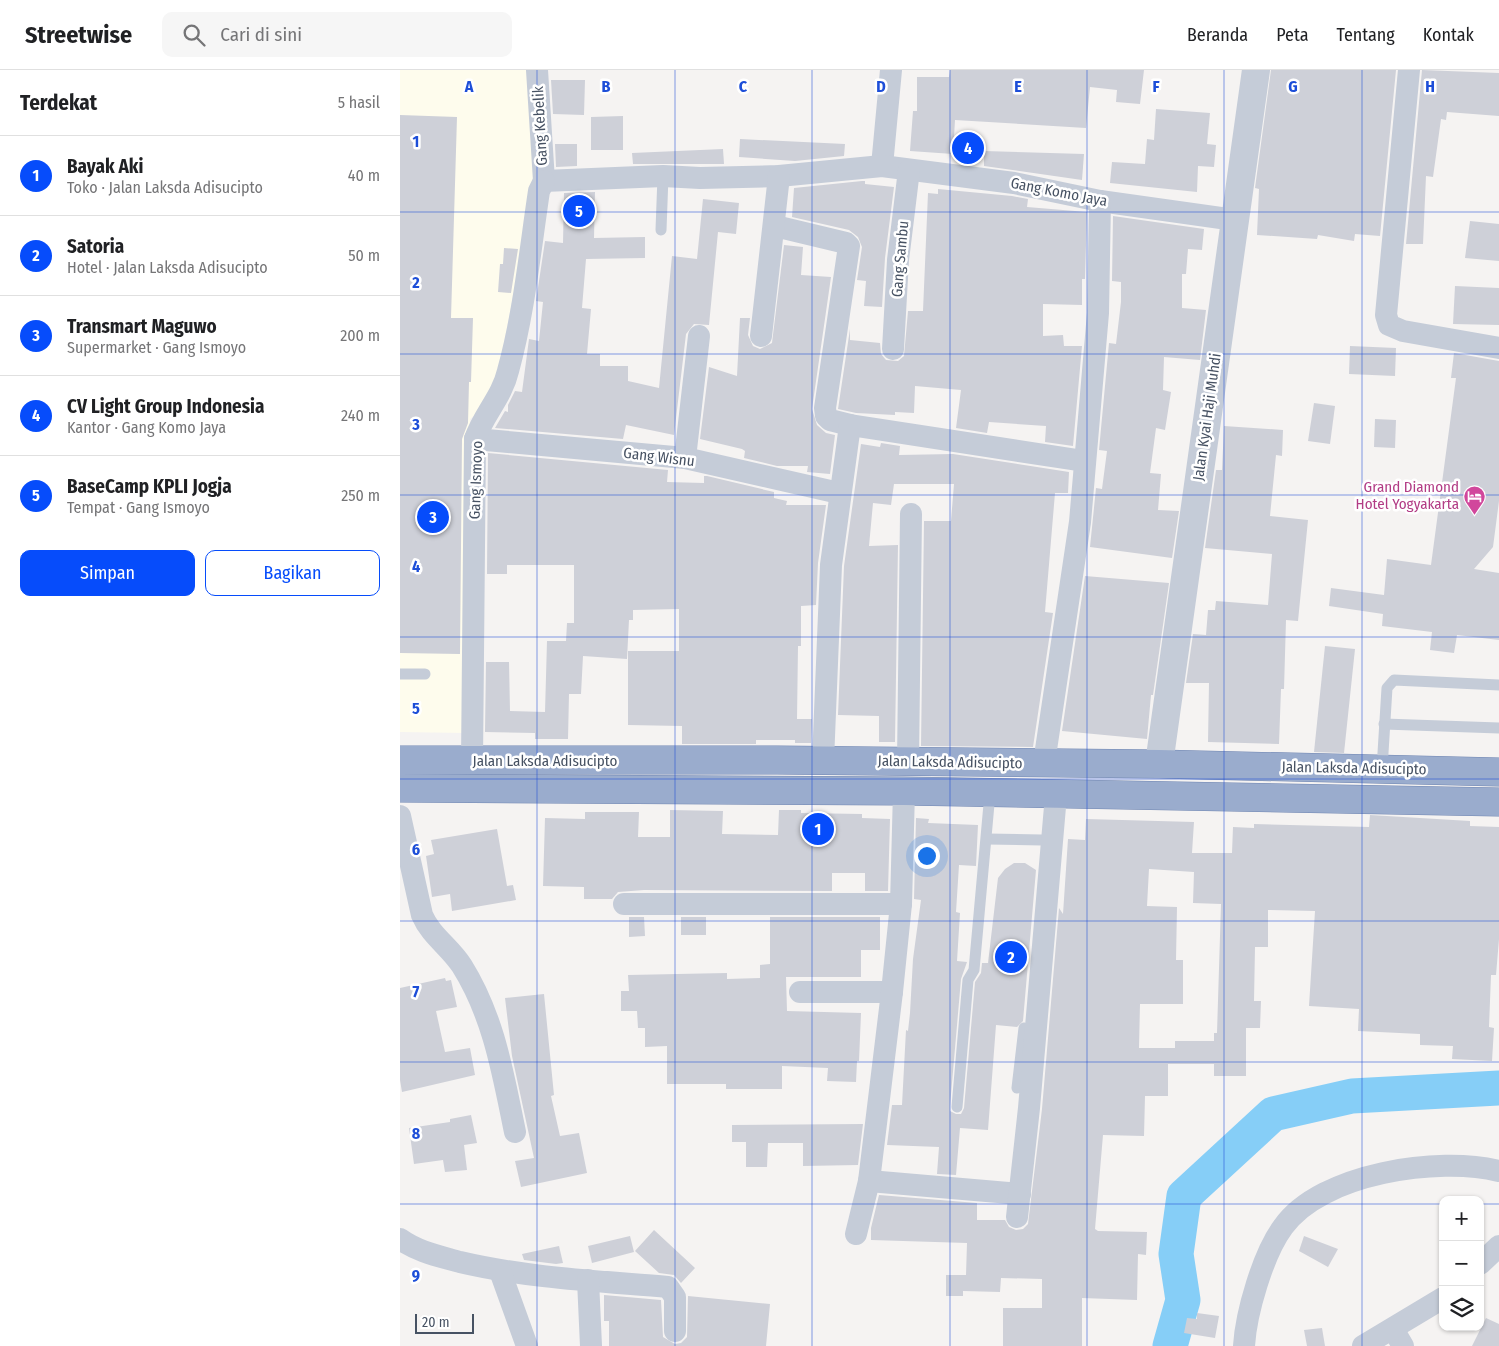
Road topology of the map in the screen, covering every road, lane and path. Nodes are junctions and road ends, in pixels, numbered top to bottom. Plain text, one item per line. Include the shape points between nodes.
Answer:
1 (537, 70) edge
2 (891, 70) edge
3 (1256, 70) edge
4 (1409, 70) edge
5 (882, 166) junction
6 (909, 170) junction
7 (663, 176) junction
8 (779, 176) junction
9 (544, 181) junction
10 (1100, 201) junction
11 (1235, 220) junction
12 (775, 226) junction
13 (661, 230) dead end
14 (700, 336) dead end
15 (761, 336) dead end
16 (1499, 348) edge
17 (893, 349) dead end
18 (850, 425) junction
19 (475, 439) junction
20 (685, 458) junction
21 (1084, 461) junction
22 (839, 493) junction
23 (911, 514) dead end
24 (400, 674) edge
25 (425, 674) dead end
26 (1499, 685) edge
27 (1384, 724) junction
28 (1499, 728) edge
29 (400, 760) edge
30 (472, 761) junction
31 (823, 761) junction
32 (908, 762) junction
33 (1044, 763) junction
34 (1159, 764) junction
35 (1382, 769) junction
36 (1499, 772) edge
37 (400, 788) edge
38 (904, 791) junction
39 (990, 793) junction
40 (1051, 795) junction
41 (1499, 802) edge
42 (400, 816) edge
43 (987, 839) junction
44 (1042, 840) junction
45 (1038, 872) dead end
46 (624, 904) dead end
47 (901, 904) junction
48 (800, 992) dead end
49 (892, 992) junction
50 (1024, 1028) dead end
51 (1017, 1088) dead end
52 (957, 1107) dead end
53 (515, 1132) dead end
54 (1499, 1171) edge
55 (869, 1181) junction
56 (1020, 1194) junction
57 (1017, 1217) dead end
58 (856, 1234) dead end
59 (400, 1239) edge
60 (500, 1271) junction
61 (588, 1280) junction
62 (1439, 1301) edge
63 (675, 1331) dead end
64 (1398, 1337) edge
65 (527, 1346) edge
66 (591, 1346) edge
67 (1244, 1346) edge
68 (1363, 1346) edge

1 - 9 street, Gang Kebelik
2 - 5 street
3 - 11 street, Jalan Kyai Haji Muhdi
4 - 16 street via 1386,315 1389,325 1403,331
5 - 6 street, Gang Komo Jaya
5 - 8 street, Gang Komo Jaya
6 - 10 street, Gang Komo Jaya via 1014,183
6 - 17 street, Gang Sambu via 898,260
7 - 8 street, Gang Komo Jaya
7 - 9 street, Gang Komo Jaya
7 - 13 lane
8 - 12 street
9 - 19 street, Gang Ismoyo via 539,191 508,371 502,390
10 - 11 street, Gang Komo Jaya
10 - 21 street via 1098,313
11 - 34 street, Jalan Kyai Haji Muhdi
12 - 15 street
12 - 18 street via 849,246 825,408 830,420
14 - 20 street
18 - 21 street
18 - 22 street
19 - 20 street, Gang Wisnu
19 - 30 street, Gang Ismoyo
20 - 22 street, Gang Wisnu
21 - 33 street via 1080,522
22 - 31 street via 831,564
23 - 32 street
24 - 25 lane
26 - 27 lane via 1394,680 1387,688
27 - 28 lane
27 - 35 lane
29 - 30 highway, Jalan Laksda Adisucipto
30 - 31 highway, Jalan Laksda Adisucipto
31 - 32 highway, Jalan Laksda Adisucipto
32 - 33 highway, Jalan Laksda Adisucipto
33 - 34 highway, Jalan Laksda Adisucipto
34 - 35 highway, Jalan Laksda Adisucipto
35 - 36 highway, Jalan Laksda Adisucipto
37 - 38 highway, Jalan Laksda Adisucipto
38 - 39 highway, Jalan Laksda Adisucipto
38 - 47 street
39 - 40 highway, Jalan Laksda Adisucipto
39 - 43 lane
40 - 41 highway, Jalan Laksda Adisucipto
40 - 44 lane
40 - 56 street
42 - 53 street via 425,922 463,966 493,1030
43 - 44 lane
43 - 52 lane via 974,970 968,980
44 - 45 lane
46 - 47 street
47 - 49 street
48 - 49 street
49 - 55 street
50 - 51 lane
54 - 67 street via 1476,1166 1420,1166 1354,1180 1302,1208 1283,1226 1269,1250 1258,1282
55 - 56 street
55 - 58 street
56 - 57 street
59 - 60 street via 428,1254
60 - 61 street
60 - 65 street
61 - 63 street via 668,1287 675,1297
61 - 66 street
62 - 64 street
64 - 68 street

